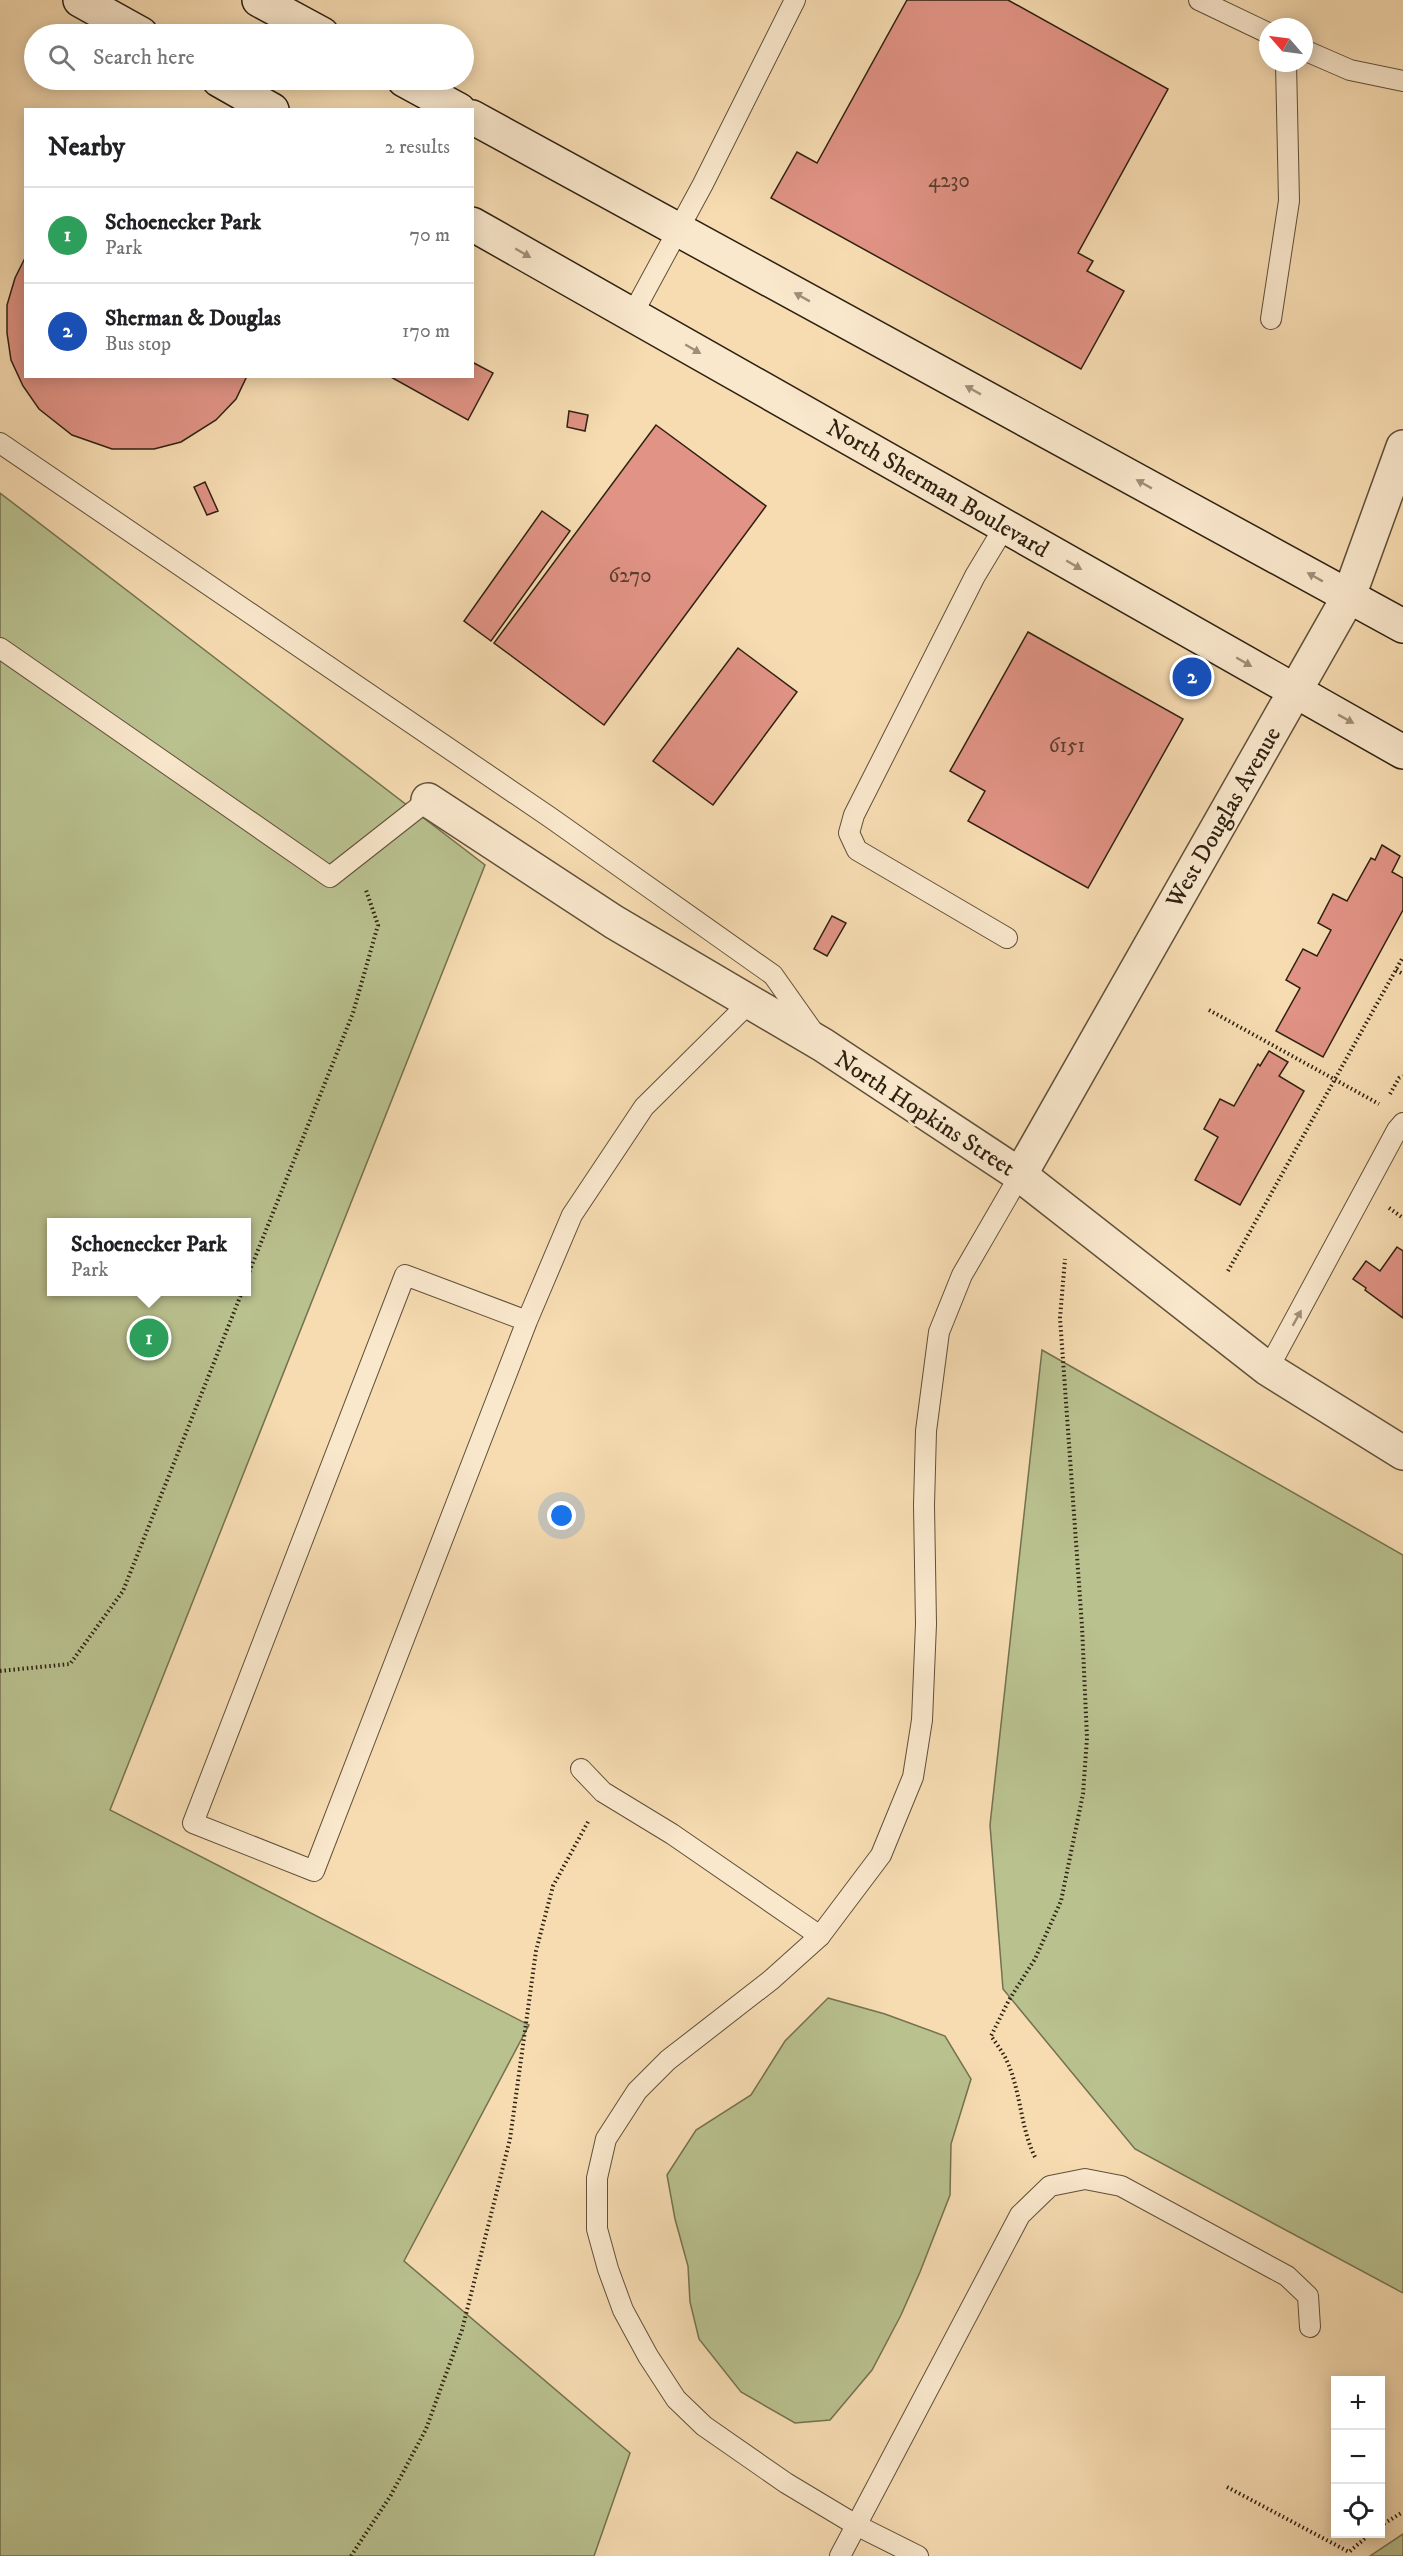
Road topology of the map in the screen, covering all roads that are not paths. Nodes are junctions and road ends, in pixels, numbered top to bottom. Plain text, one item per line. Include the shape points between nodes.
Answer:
1 (80, 0) edge
2 (259, 0) edge
3 (795, 0) edge
4 (1199, 0) edge
5 (123, 24) edge
6 (303, 24) edge
7 (1259, 29) edge
8 (1313, 55) edge
9 (1286, 72) edge
10 (1403, 81) edge
11 (237, 90) edge
12 (422, 90) edge
13 (268, 108) edge
14 (455, 108) edge
15 (474, 118) edge
16 (474, 225) edge
17 (679, 230) junction
18 (632, 315) junction
19 (1271, 319) dead end
20 (0, 443) edge
21 (1403, 447) edge
22 (1005, 526) junction
23 (1349, 596) junction
24 (1403, 626) edge
25 (0, 648) edge
26 (1295, 691) junction
27 (1403, 752) edge
28 (428, 800) joint
29 (1007, 938) dead end
30 (750, 1002) junction
31 (823, 1046) junction
32 (1403, 1123) edge
33 (1020, 1175) junction
34 (526, 1321) junction
35 (1268, 1369) junction
36 (1403, 1453) edge
37 (581, 1769) dead end
38 (820, 1936) junction
39 (1310, 2327) dead end
40 (856, 2525) junction
41 (840, 2556) edge
42 (918, 2556) edge

1 - 5 main road
2 - 6 main road
3 - 17 lane
4 - 7 lane
8 - 10 lane via 1350,70
9 - 19 lane via 1288,201
11 - 13 main road
12 - 14 main road
15 - 17 main road
16 -> 18 main road, North Sherman Boulevard
17 - 18 lane
23 -> 17 main road
18 -> 22 main road, North Sherman Boulevard
20 - 31 lane via 541,811 773,975
21 - 23 main road, West Douglas Avenue
22 -> 26 main road, North Sherman Boulevard
22 - 29 lane via 975,576 854,815 849,833 857,850
23 - 24 main road
23 - 26 main road, West Douglas Avenue
25 - 28 lane via 330,877
26 -> 27 main road, North Sherman Boulevard
26 - 33 main road, West Douglas Avenue
28 - 30 main road, North Hopkins Street via 614,922
30 - 31 main road, North Hopkins Street
30 - 34 lane via 644,1107 572,1215
31 - 33 main road, North Hopkins Street
35 -> 32 lane
33 - 35 main road, North Hopkins Street
33 - 38 lane via 967,1266 939,1332 926,1431 926,1624 922,1720 913,1777 881,1854
34 - 34 lane via 314,1871 193,1823 405,1275
35 - 36 main road, North Hopkins Street
37 - 38 lane via 603,1792 672,1834
38 - 40 lane via 771,1980 668,2060 637,2091 606,2139 597,2178 597,2229 623,2310 676,2399 732,2446
39 - 40 lane via 1308,2296 1287,2276 1121,2186 1085,2179 1050,2186 1020,2215
40 - 41 lane
40 - 42 lane

